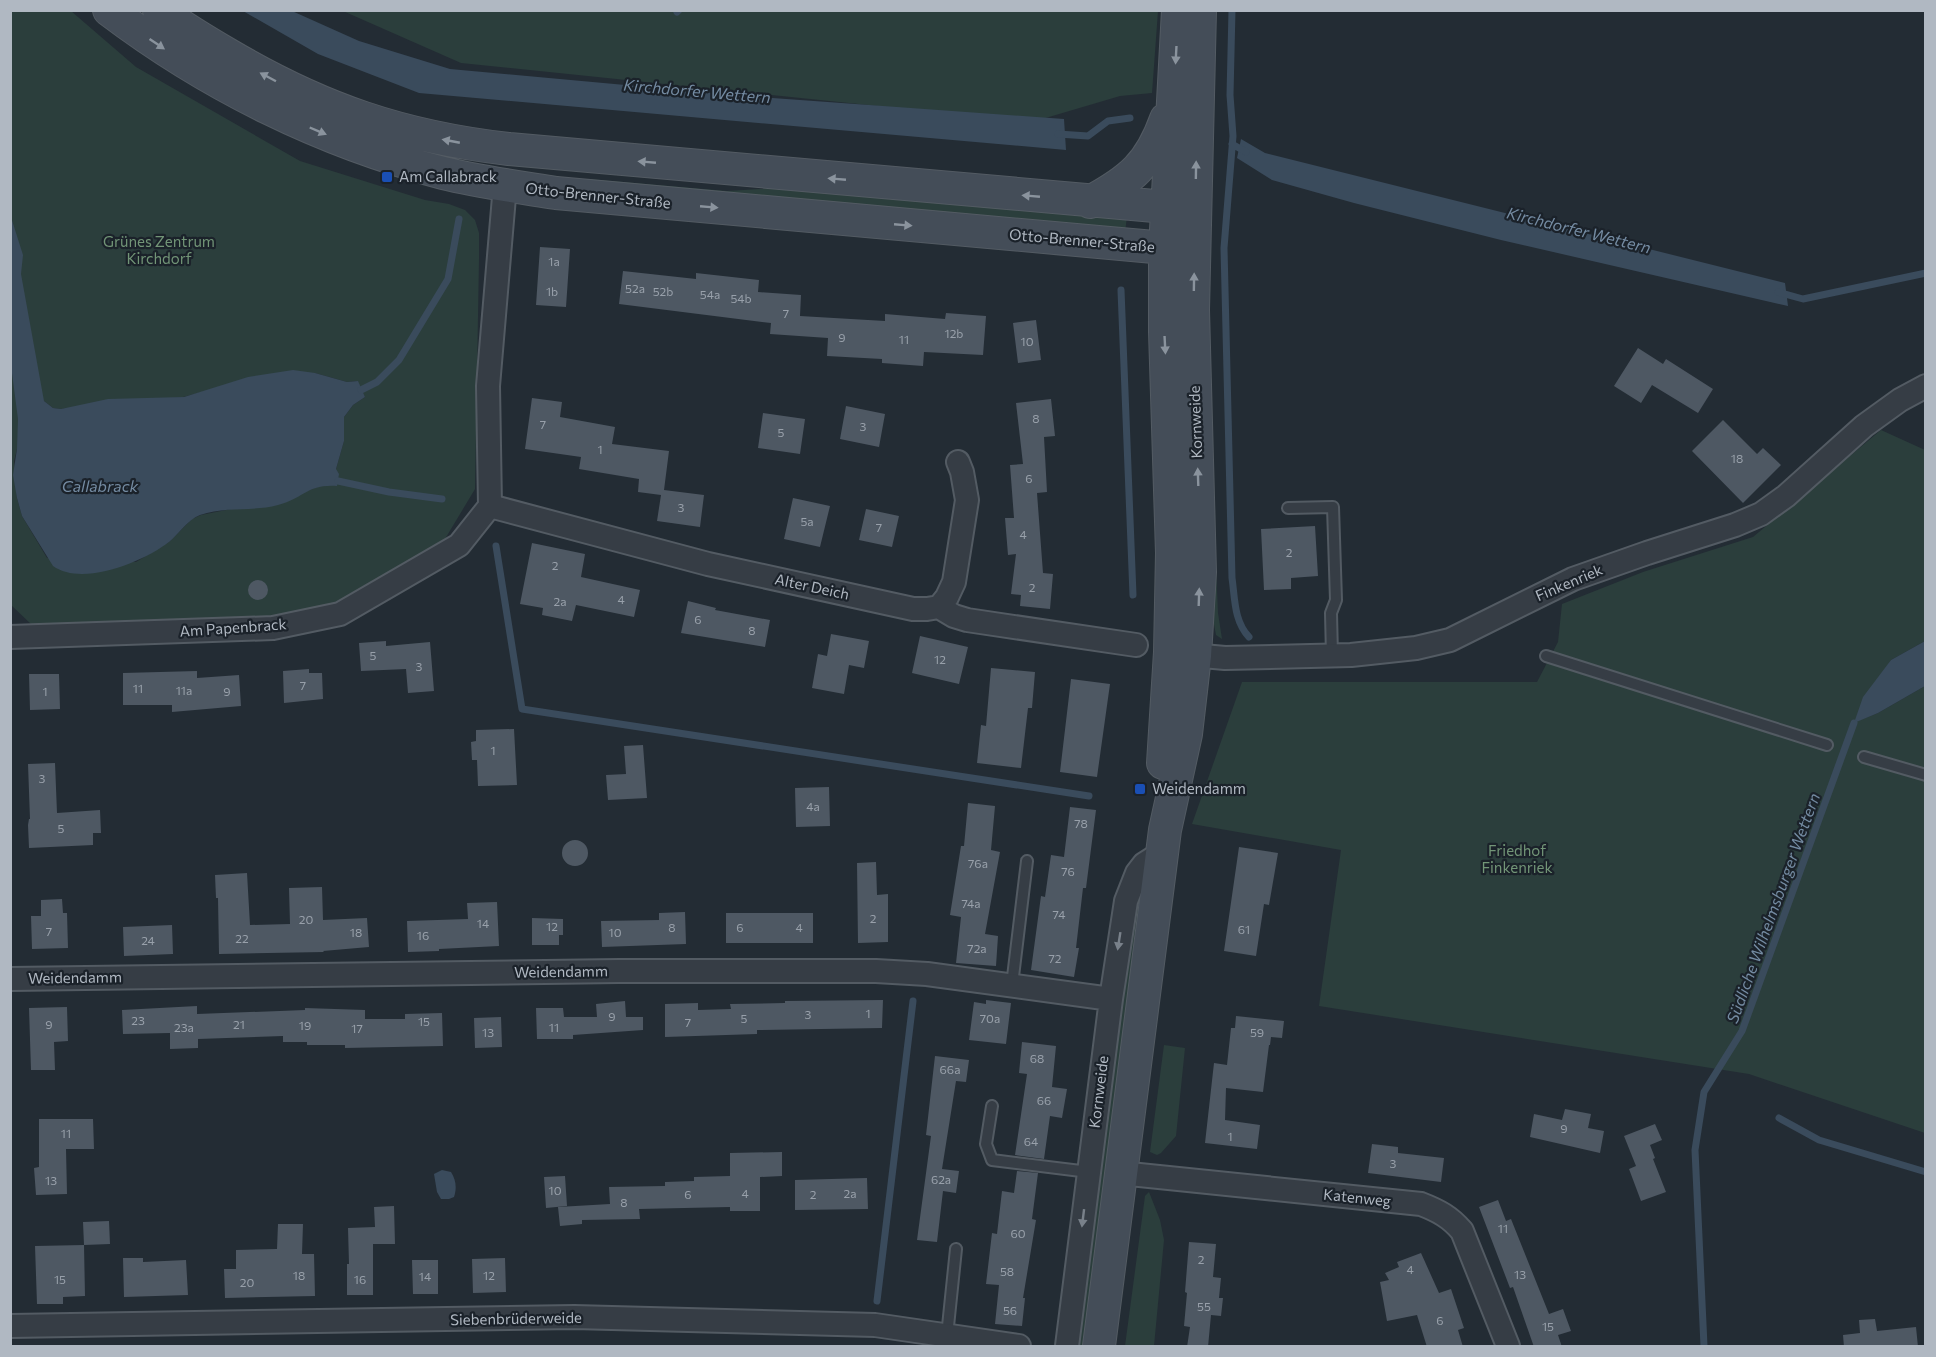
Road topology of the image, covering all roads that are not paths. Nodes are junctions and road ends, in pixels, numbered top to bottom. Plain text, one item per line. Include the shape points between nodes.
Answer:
1 (109, 10) edge
2 (159, 10) edge
3 (1178, 10) edge
4 (1200, 10) edge
5 (1173, 99) junction
6 (509, 149) junction
7 (505, 185) junction
8 (1090, 201) junction
9 (1167, 207) junction
10 (1194, 229) junction
11 (1165, 248) junction
12 (1926, 386) edge
13 (958, 462) dead end
14 (490, 506) junction
15 (1288, 508) dead end
16 (939, 606) junction
17 (10, 637) edge
18 (1136, 645) dead end
19 (1183, 654) junction
20 (1332, 656) junction
21 (1546, 656) dead end
22 (1827, 745) dead end
23 (1864, 757) dead end
24 (1926, 775) edge
25 (1164, 841) junction
26 (1027, 861) dead end
27 (10, 979) edge
28 (1012, 985) junction
29 (1111, 999) junction
30 (992, 1106) dead end
31 (1089, 1172) junction
32 (1120, 1173) junction
33 (956, 1249) dead end
34 (10, 1326) edge
35 (947, 1336) junction
36 (1019, 1347) edge
37 (1067, 1347) edge
38 (1099, 1347) edge
39 (1508, 1347) edge

1 -> 7 main road, Otto-Brenner-Straße via 187,64 301,124 415,165
6 -> 2 main road via 403,130 324,105 249,67
3 -> 5 main road, Kornweide
10 -> 4 main road, Kornweide
5 - 8 main road via 1161,134 1137,171
5 - 9 main road, Kornweide
6 - 7 main road
8 -> 6 main road
7 -> 11 main road, Otto-Brenner-Straße via 556,193
7 - 14 street via 488,386
8 - 9 main road
9 - 10 main road
9 - 11 main road, Kornweide
10 - 11 main road, Otto-Brenner-Straße
19 -> 10 main road, Kornweide via 1200,572
11 -> 19 main road, Kornweide via 1172,503
12 - 20 street, Finkenriek via 1864,426 1786,496 1755,517 1583,575 1450,640 1416,648
13 - 16 street via 967,500 954,582
14 - 16 street, Alter Deich via 719,567 913,609
14 - 17 street, Am Papenbrack via 459,545 340,614 273,628
15 - 20 lane via 1333,507 1336,600 1331,614
16 - 18 street via 967,620
19 - 20 street, Finkenriek via 1225,658
19 - 25 main road, Kornweide via 1161,791
21 - 22 lane
23 - 24 lane
25 -> 29 street, Kornweide via 1131,884
25 - 32 main road, Kornweide
26 - 28 lane
27 - 28 street, Weidendamm via 876,971
28 - 29 street, Weidendamm
29 - 31 street, Kornweide
30 - 31 lane via 986,1144 992,1160
31 -> 37 street, Kornweide
32 - 38 main road, Kornweide
32 - 39 street, Katenweg via 1421,1204 1441,1212 1462,1231
33 - 35 lane
34 - 35 street, Siebenbrüderweide via 574,1317 875,1325
35 - 36 street, Siebenbrüderweide

